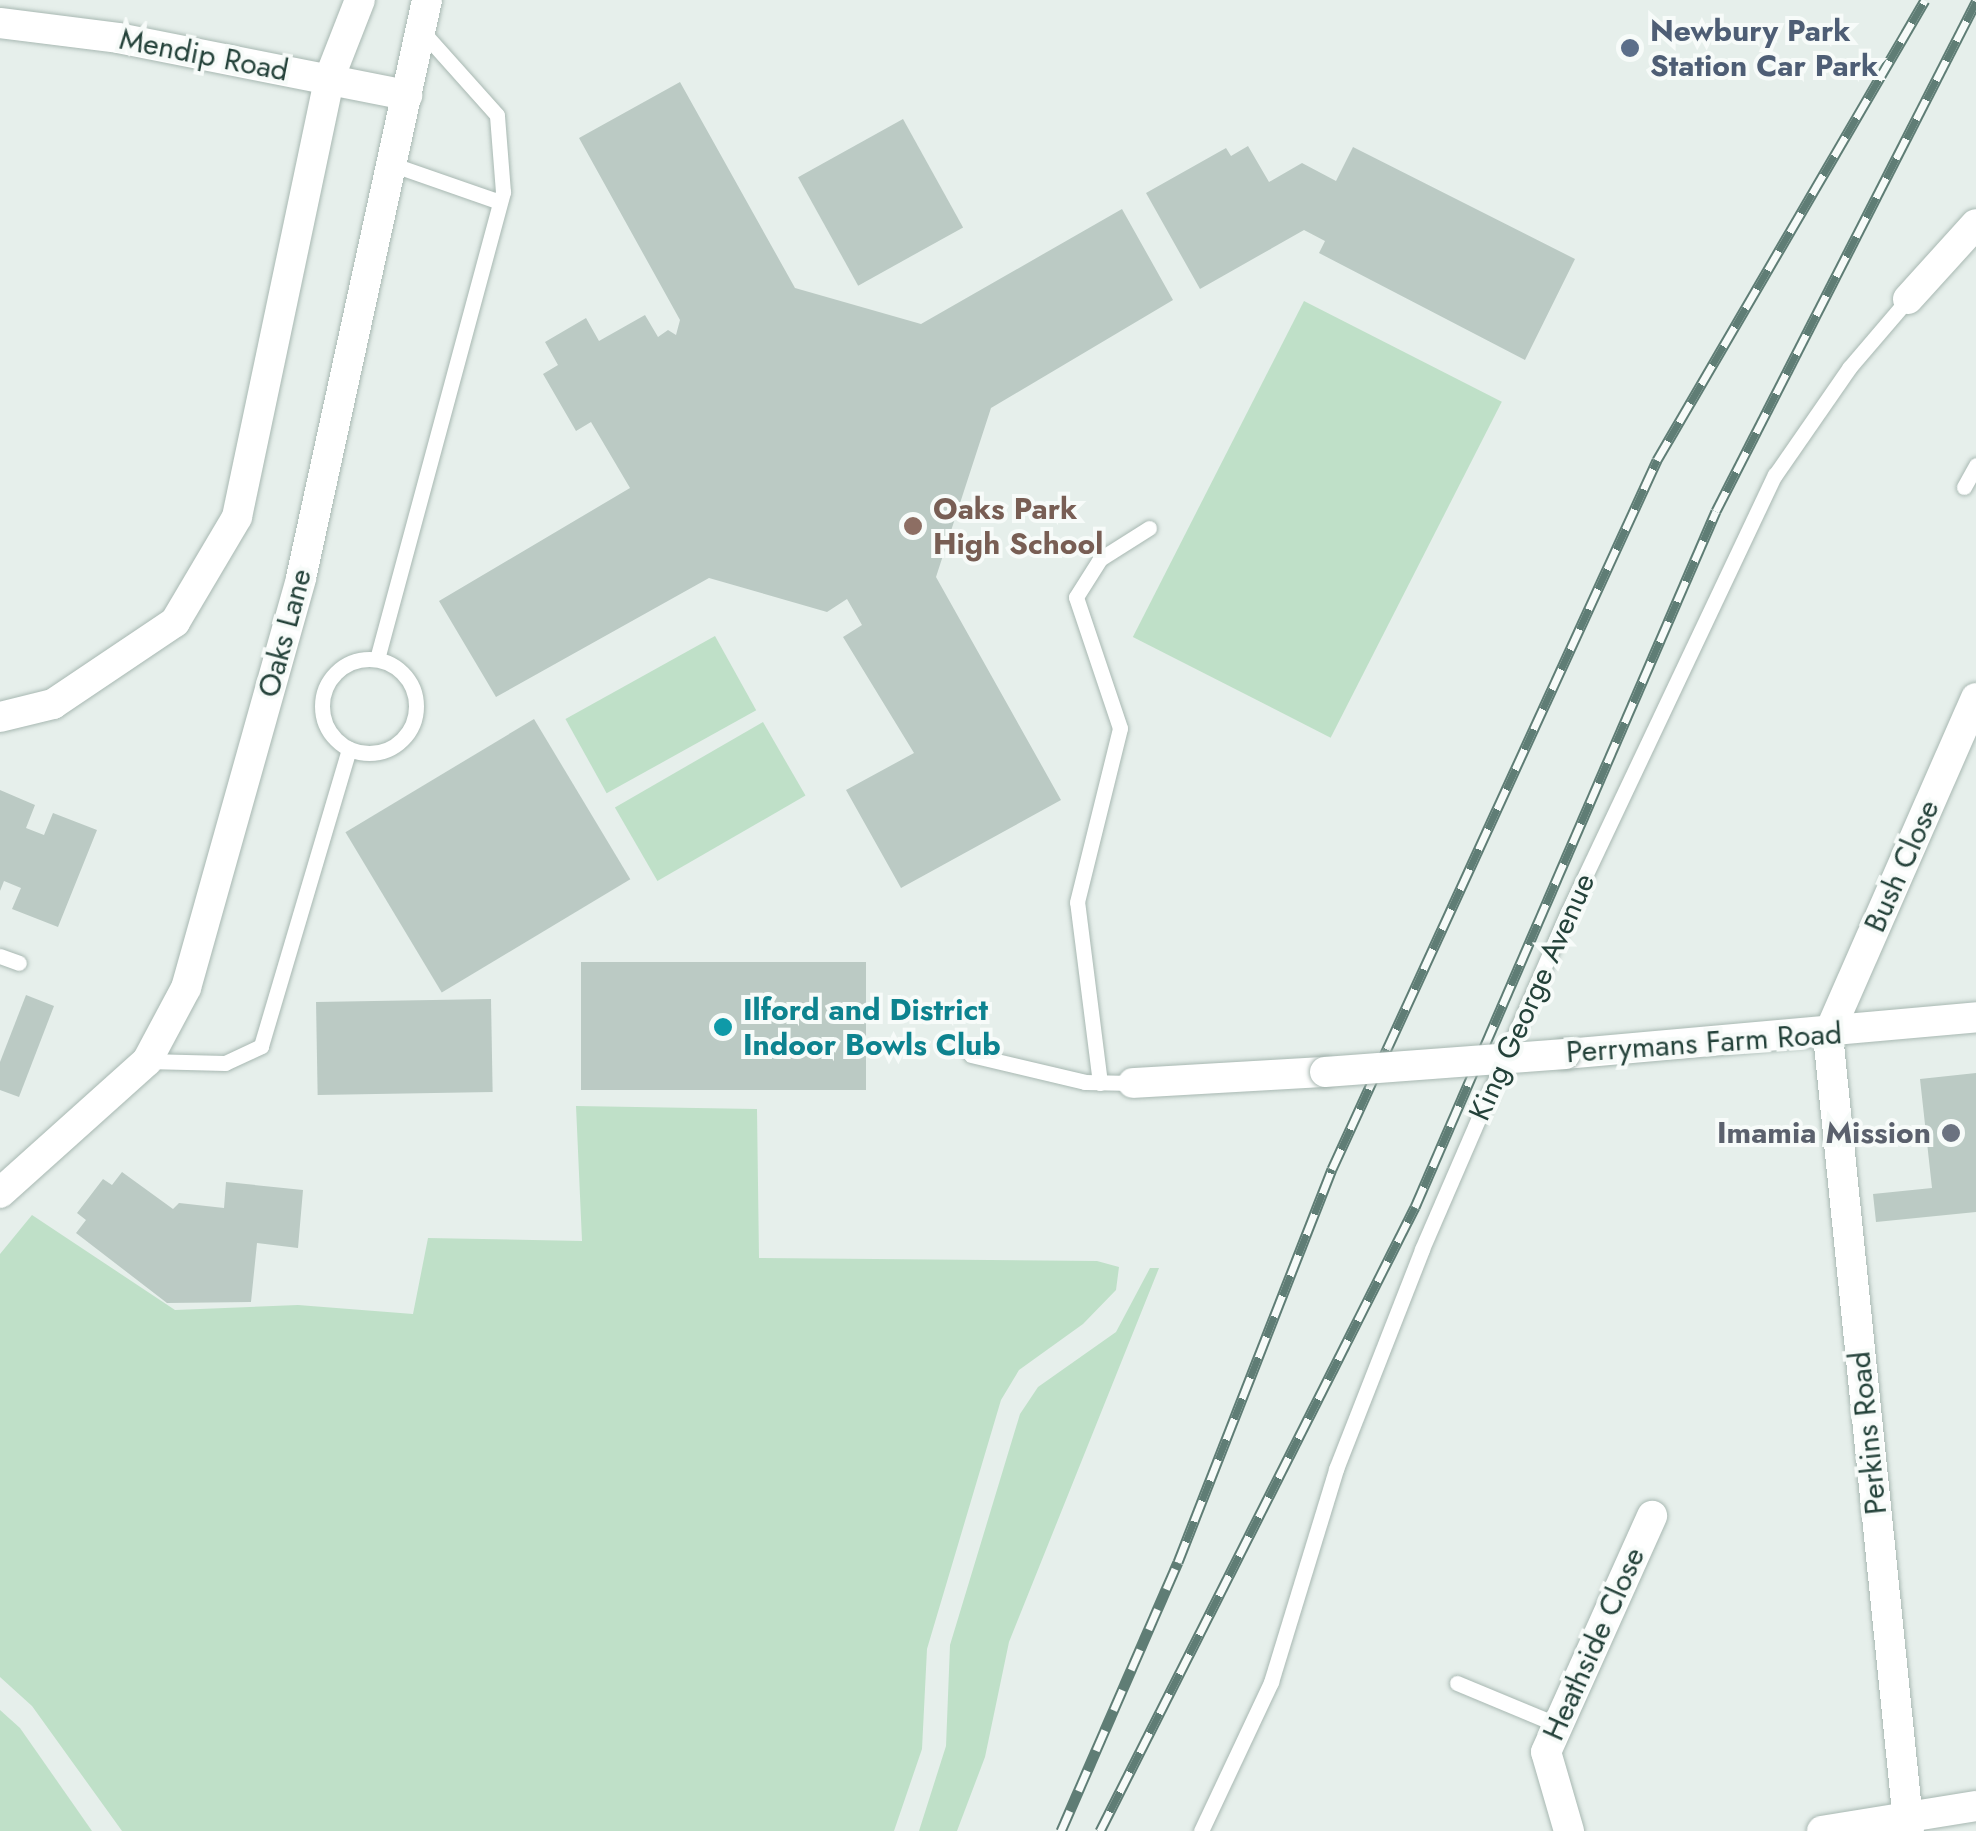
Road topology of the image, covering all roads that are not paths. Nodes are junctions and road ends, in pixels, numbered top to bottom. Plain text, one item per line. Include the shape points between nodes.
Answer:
1 (360, 0) edge
2 (423, 15) edge
3 (0, 23) edge
4 (330, 79) junction
5 (407, 94) junction
6 (391, 164) junction
7 (500, 202) junction
8 (1976, 224) edge
9 (1908, 299) joint
10 (1976, 464) edge
11 (1964, 487) dead end
12 (1149, 528) dead end
13 (378, 660) junction
14 (1976, 698) edge
15 (0, 717) edge
16 (349, 749) junction
17 (0, 956) edge
18 (18, 962) dead end
19 (1976, 1018) edge
20 (1828, 1035) junction
21 (970, 1055) dead end
22 (147, 1061) junction
23 (1100, 1083) junction
24 (1132, 1083) joint
25 (0, 1193) edge
26 (1652, 1516) dead end
27 (1457, 1684) dead end
28 (1558, 1725) junction
29 (1976, 1806) edge
30 (1908, 1822) edge
31 (1201, 1831) edge
32 (1568, 1831) edge
33 (1822, 1831) edge

1 - 4 street
2 - 5 street, Oaks Lane
2 - 7 lane via 497,116
3 - 4 street, Mendip Road
4 - 5 street, Mendip Road
4 - 15 street via 237,517 174,622 53,704
5 - 6 street, Oaks Lane
6 - 7 lane
6 - 22 street, Oaks Lane via 301,578 200,946
7 - 13 lane
8 - 9 street, King George Avenue
9 - 31 lane, King George Avenue via 1848,368 1775,475 1568,912 1422,1249 1336,1469 1271,1682
10 - 11 lane
12 - 23 lane via 1100,559 1076,596 1120,728 1077,902
13 - 16 lane via 348,663 326,684 322,714
13 - 16 lane via 405,675 416,704 414,720 395,746 380,752
14 - 20 street, Bush Close
16 - 22 lane via 261,1046 225,1062
17 - 18 lane
19 - 20 street, Perrymans Farm Road
20 - 24 street, Perrymans Farm Road, bridge
20 - 30 street, Perkins Road
21 - 23 lane
22 - 25 street, Oaks Lane via 110,1101
23 - 24 lane
26 - 28 street, Heathside Close
27 - 28 lane
28 - 32 street, Heathside Close via 1546,1752
29 - 30 street
30 - 33 street

